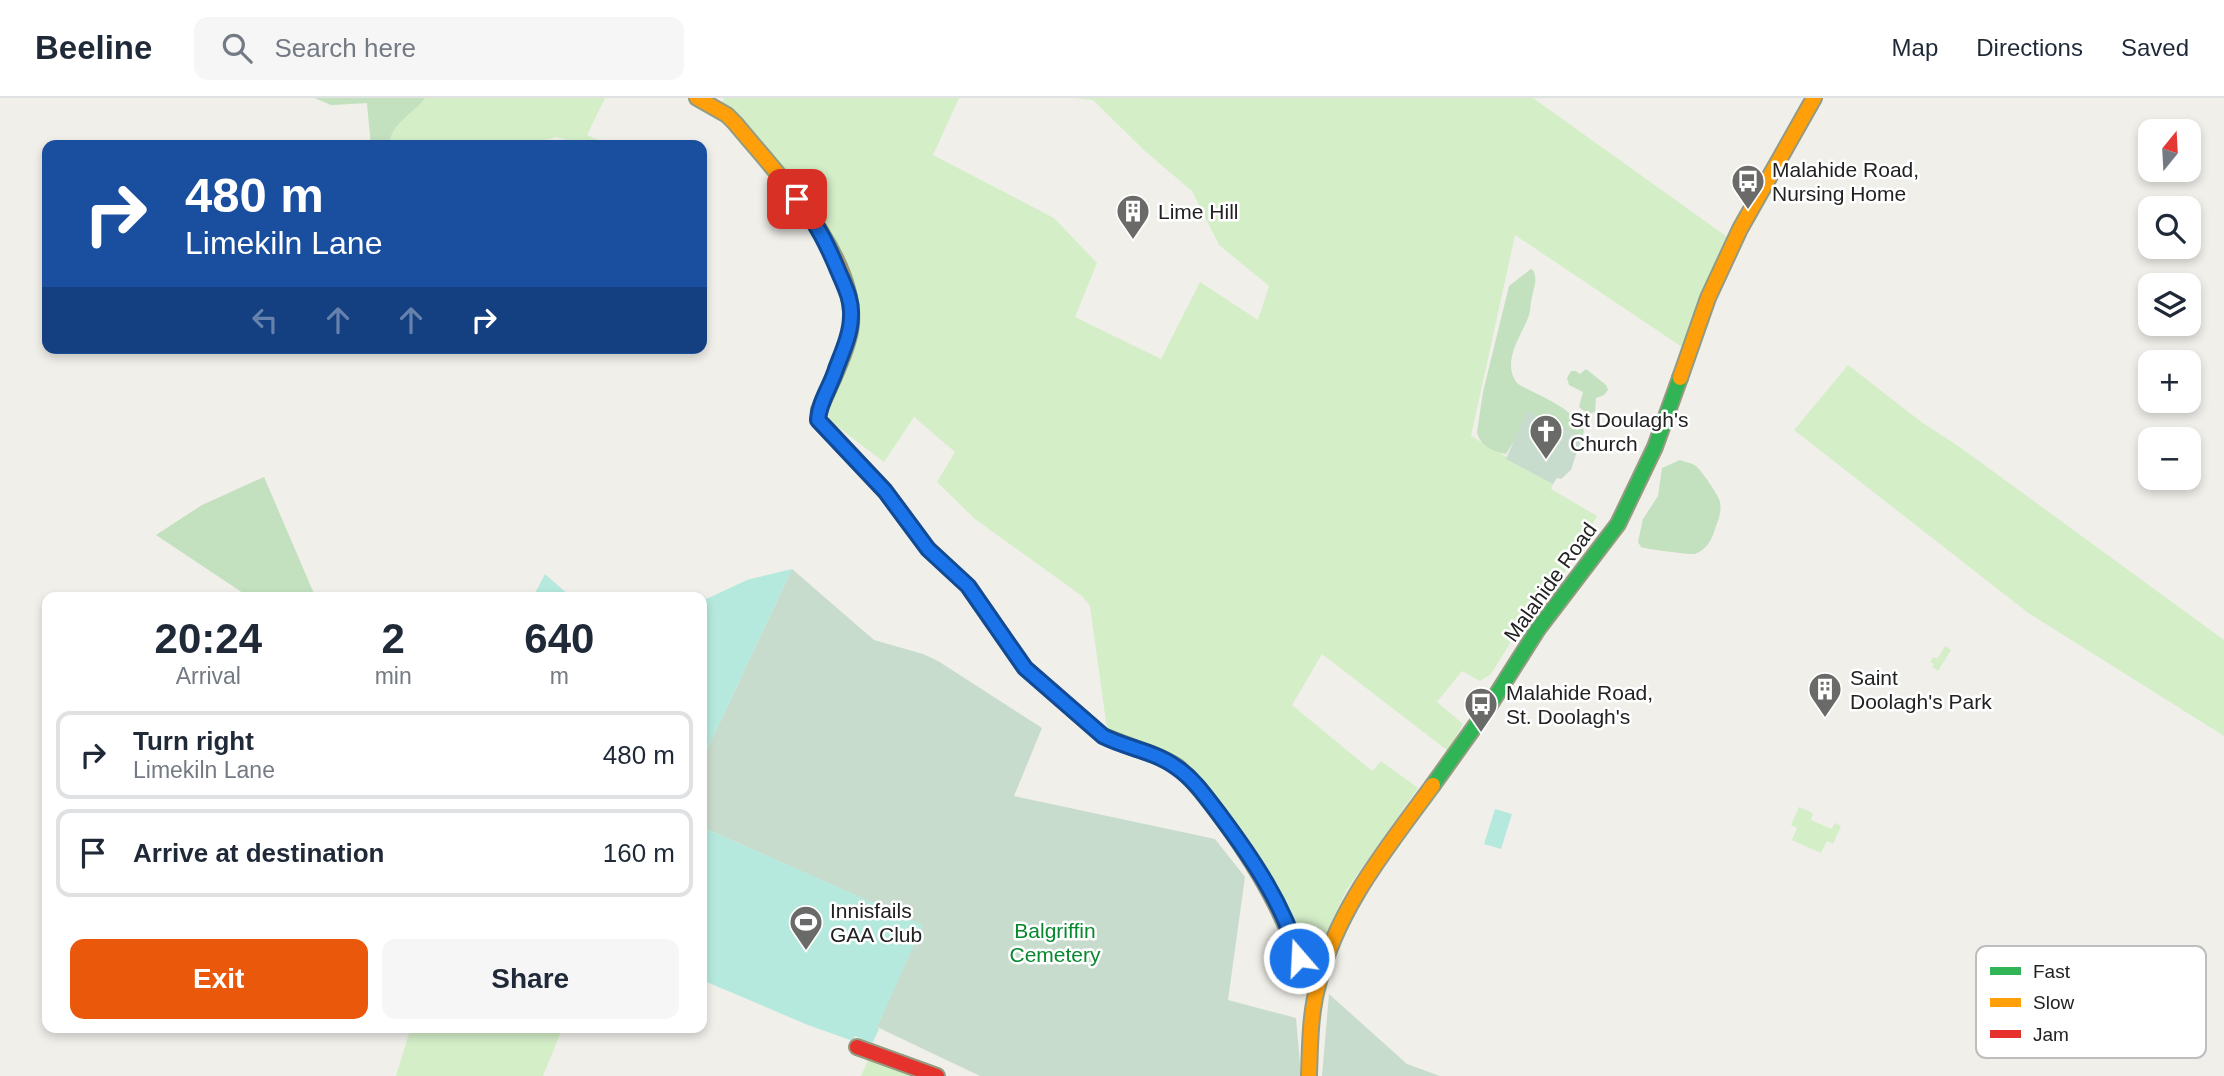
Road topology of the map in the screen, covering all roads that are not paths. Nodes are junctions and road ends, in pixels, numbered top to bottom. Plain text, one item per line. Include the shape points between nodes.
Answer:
1 (697, 98) edge
2 (1814, 98) edge
3 (1317, 987) junction
4 (856, 1047) dead end
5 (937, 1076) edge
6 (1309, 1076) edge

1 - 3 street via 735,123 813,218 849,296 850,326 818,420 885,491 928,549 968,586 1025,668 1103,736 1161,757 1197,786 1268,887 1293,936 1305,980
2 - 3 street, Malahide Road via 1740,229 1713,287 1656,447 1625,512 1363,882 1329,947
3 - 6 street, Malahide Road
4 - 5 street

